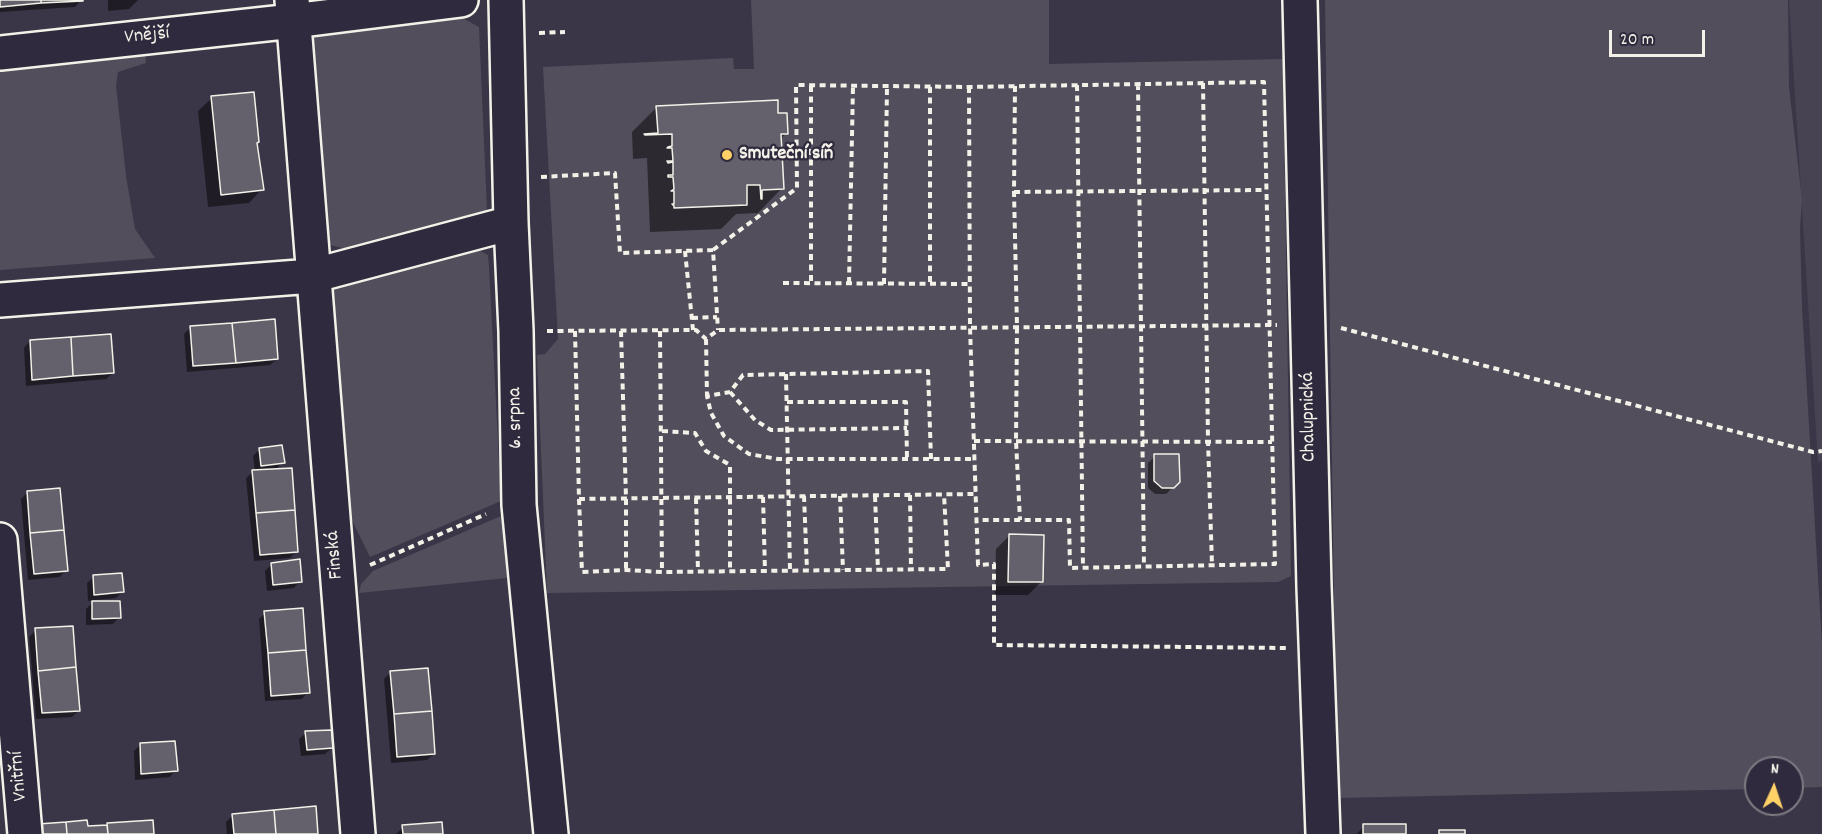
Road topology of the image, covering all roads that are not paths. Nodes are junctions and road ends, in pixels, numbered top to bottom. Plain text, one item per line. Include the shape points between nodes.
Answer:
1 (461, 0) edge
2 (506, 0) edge
3 (1300, 0) edge
4 (292, 11) edge
5 (0, 53) edge
6 (511, 223) junction
7 (312, 276) junction
8 (0, 300) edge
9 (0, 540) edge
10 (25, 834) edge
11 (358, 834) edge
12 (550, 834) edge
13 (1323, 834) edge

1 - 4 street, Vnější
2 - 6 street, 6. srpna
3 - 13 street, Chalupnická
4 - 5 street, Vnější
4 - 7 street
6 - 7 street
6 - 12 street, 6. srpna via 519,505
7 - 8 street
7 - 11 street, Finská
9 - 10 street, Vnitřní

